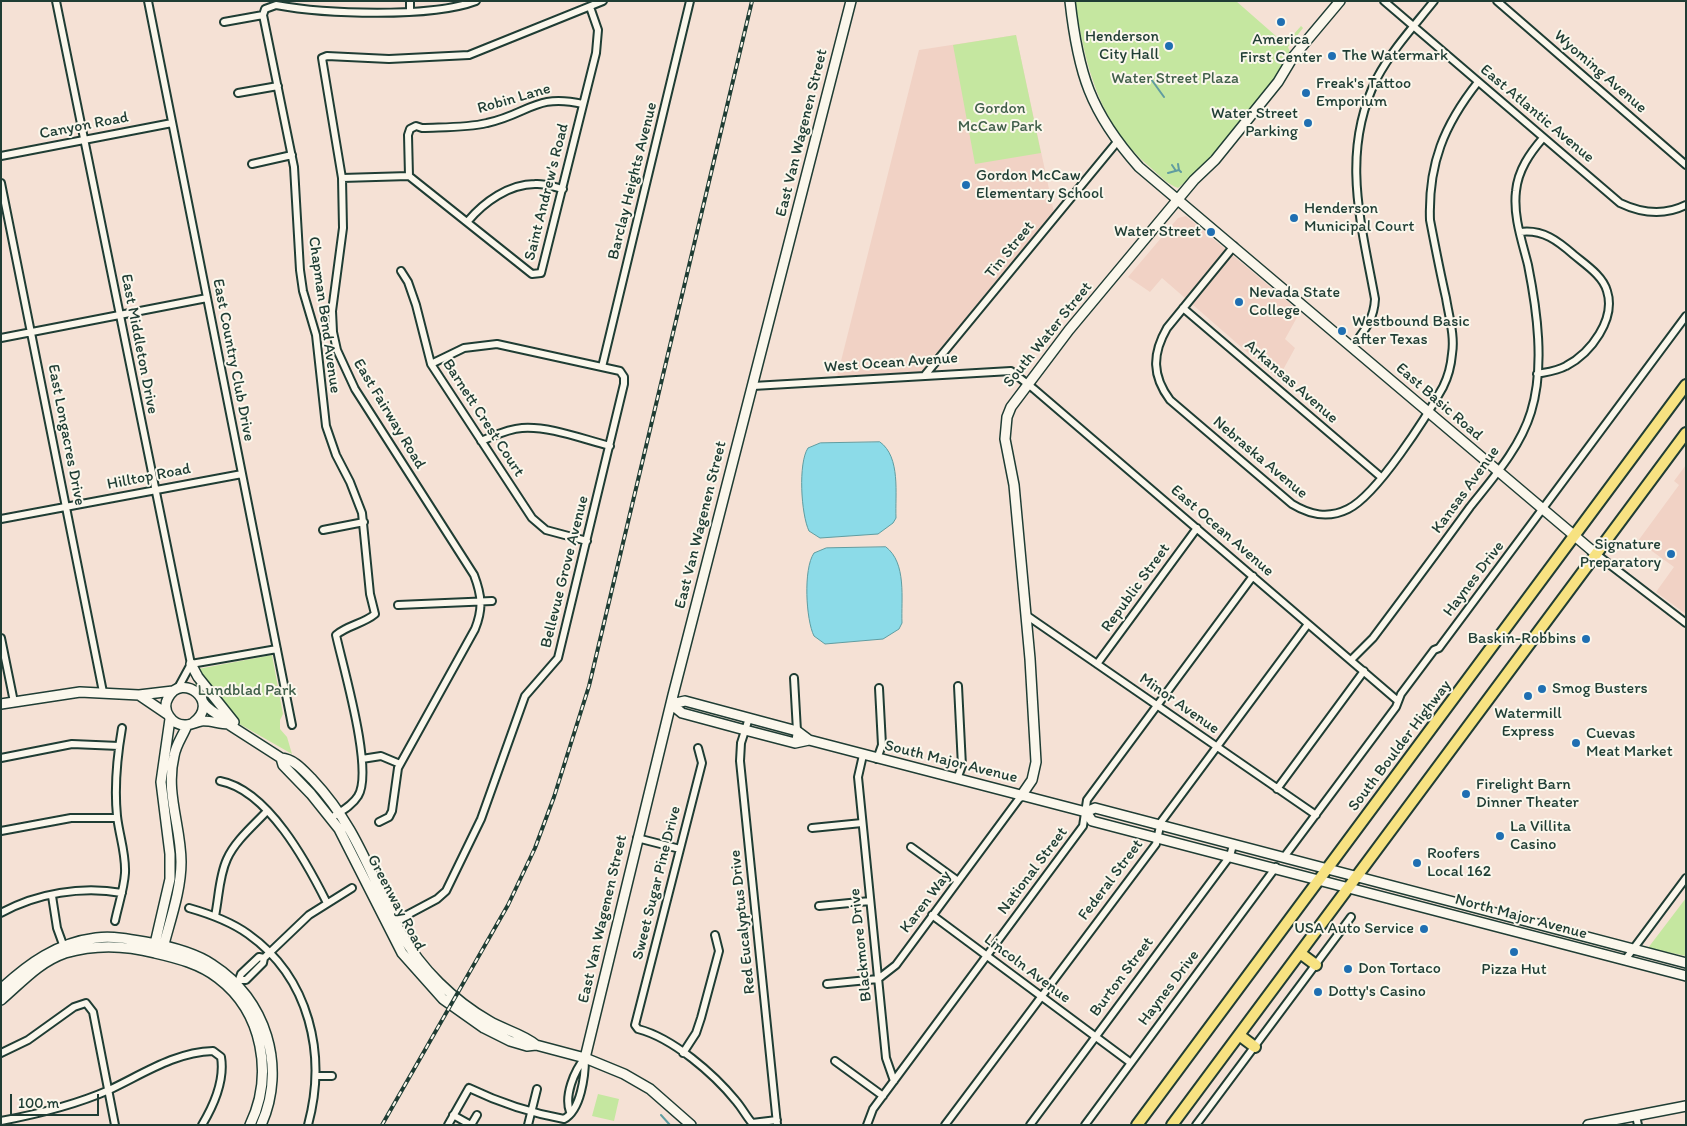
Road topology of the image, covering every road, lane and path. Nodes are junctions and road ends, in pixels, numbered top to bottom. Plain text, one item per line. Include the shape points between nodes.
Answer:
1 (56, 1) edge
2 (148, 1) edge
3 (410, 1) edge
4 (476, 1) edge
5 (603, 1) edge
6 (690, 1) edge
7 (851, 1) edge
8 (1070, 1) edge
9 (1340, 1) edge
10 (1384, 1) edge
11 (1434, 1) edge
12 (1497, 1) edge
13 (590, 7) junction
14 (410, 11) junction
15 (264, 12) junction
16 (224, 22) dead end
17 (1414, 27) junction
18 (1478, 82) junction
19 (278, 86) junction
20 (238, 93) dead end
21 (584, 104) junction
22 (172, 123) junction
23 (1543, 138) junction
24 (84, 140) junction
25 (1117, 142) junction
26 (292, 155) junction
27 (1, 156) edge
28 (252, 164) dead end
29 (1686, 165) edge
30 (409, 176) junction
31 (342, 178) junction
32 (1, 183) edge
33 (563, 189) junction
34 (1178, 199) junction
35 (1686, 205) edge
36 (468, 221) junction
37 (1520, 232) junction
38 (1234, 246) junction
39 (401, 271) dead end
40 (207, 298) junction
41 (1183, 308) junction
42 (119, 315) junction
43 (1686, 316) edge
44 (31, 332) junction
45 (1, 338) edge
46 (1352, 347) junction
47 (431, 364) junction
48 (602, 367) junction
49 (1537, 374) junction
50 (925, 375) junction
51 (1027, 383) junction
52 (1686, 385) edge
53 (753, 386) junction
54 (1427, 412) junction
55 (1686, 433) edge
56 (481, 441) junction
57 (610, 446) junction
58 (1497, 472) junction
59 (242, 474) junction
60 (1381, 477) junction
61 (154, 490) junction
62 (66, 507) junction
63 (1542, 510) junction
64 (1, 520) edge
65 (364, 522) junction
66 (1197, 528) junction
67 (323, 530) dead end
68 (1574, 537) junction
69 (587, 541) junction
70 (1596, 554) junction
71 (1253, 576) junction
72 (482, 601) junction
73 (492, 601) dead end
74 (398, 605) dead end
75 (1026, 615) junction
76 (1686, 623) edge
77 (1308, 624) junction
78 (1, 638) edge
79 (277, 649) junction
80 (1350, 660) junction
81 (191, 664) junction
82 (1097, 664) junction
83 (1364, 672) junction
84 (794, 678) dead end
85 (958, 686) dead end
86 (879, 688) dead end
87 (176, 690) junction
88 (102, 692) junction
89 (140, 695) junction
90 (1398, 701) junction
91 (14, 702) junction
92 (203, 702) junction
93 (1, 704) edge
94 (671, 704) junction
95 (1157, 705) junction
96 (169, 716) junction
97 (749, 718) junction
98 (190, 724) junction
99 (228, 724) junction
100 (292, 725) dead end
101 (122, 728) dead end
102 (238, 730) junction
103 (745, 730) junction
104 (797, 731) junction
105 (809, 740) junction
106 (795, 743) junction
107 (119, 746) junction
108 (1217, 747) junction
109 (698, 748) dead end
110 (863, 755) junction
111 (1, 758) edge
112 (281, 758) junction
113 (362, 758) junction
114 (878, 759) junction
115 (400, 764) junction
116 (957, 779) junction
117 (220, 781) dead end
118 (1277, 789) junction
119 (1022, 796) junction
120 (267, 811) junction
121 (339, 812) junction
122 (1086, 812) junction
123 (1316, 816) junction
124 (117, 818) junction
125 (331, 818) junction
126 (379, 822) dead end
127 (862, 823) junction
128 (1160, 825) junction
129 (812, 828) dead end
130 (1, 832) edge
131 (1156, 837) junction
132 (637, 838) junction
133 (1233, 844) junction
134 (912, 847) dead end
135 (680, 849) junction
136 (1230, 856) junction
137 (1284, 857) junction
138 (1276, 868) junction
139 (1327, 870) junction
140 (1356, 877) junction
141 (1686, 878) edge
142 (1319, 880) junction
143 (958, 882) junction
144 (352, 888) dead end
145 (1348, 888) junction
146 (122, 893) junction
147 (52, 896) junction
148 (870, 901) junction
149 (327, 903) junction
150 (819, 906) dead end
151 (189, 908) dead end
152 (1, 913) edge
153 (932, 915) junction
154 (215, 916) junction
155 (1505, 916) junction
156 (1351, 917) dead end
157 (115, 922) dead end
158 (391, 923) junction
159 (1501, 927) junction
160 (1574, 934) junction
161 (715, 935) dead end
162 (1570, 946) junction
163 (158, 949) junction
164 (1633, 949) junction
165 (65, 950) junction
166 (1300, 953) junction
167 (266, 955) junction
168 (986, 956) junction
169 (1625, 960) junction
170 (1686, 964) edge
171 (1316, 965) junction
172 (1686, 976) edge
173 (878, 979) junction
174 (236, 984) junction
175 (827, 984) dead end
176 (1, 989) edge
177 (1040, 996) junction
178 (1, 1000) edge
179 (1239, 1034) junction
180 (1095, 1036) junction
181 (1255, 1047) junction
182 (1, 1053) edge
183 (683, 1053) junction
184 (585, 1058) junction
185 (835, 1061) dead end
186 (1131, 1063) junction
187 (317, 1076) junction
188 (332, 1076) dead end
189 (894, 1081) junction
190 (108, 1090) junction
191 (537, 1090) dead end
192 (883, 1096) junction
193 (1686, 1106) edge
194 (532, 1111) junction
195 (453, 1115) junction
196 (477, 1115) dead end
197 (1637, 1120) edge
198 (1, 1121) edge
199 (777, 1123) edge
200 (115, 1125) edge
201 (202, 1125) edge
202 (250, 1125) edge
203 (261, 1125) edge
204 (308, 1125) edge
205 (448, 1125) edge
206 (471, 1125) edge
207 (528, 1125) edge
208 (691, 1125) edge
209 (867, 1125) edge
210 (945, 1125) edge
211 (1030, 1125) edge
212 (1085, 1125) edge
213 (1137, 1125) edge
214 (1172, 1125) edge
215 (1196, 1125) edge
216 (1588, 1125) edge

1 - 24 street, East Middleton Drive
2 - 22 street, East Country Club Drive
3 - 14 street
4 - 14 street via 455,7
5 - 13 street, East Fairway Road
6 - 48 street, Barclay Heights Avenue
7 - 53 main road, East Van Wagenen Street
8 - 25 main road, East Basic Road via 1087,87
9 - 34 main road, South Water Street via 1215,160
10 - 17 street, East Atlantic Avenue
11 - 17 street
12 - 29 street, Wyoming Avenue
13 - 21 street, Saint Andrew's Road via 599,39
13 - 31 street, East Fairway Road via 469,55 322,58
14 - 15 street via 276,6
15 - 16 street
15 - 19 street, Chapman Bend Avenue
17 - 18 street, East Atlantic Avenue
17 - 46 street via 1390,56 1378,77 1368,99 1357,143 1356,194 1375,299 1369,325
18 - 23 street, East Atlantic Avenue
18 - 54 street, Nebraska Avenue via 1452,119 1434,163 1430,220 1452,333 1452,353 1446,380
19 - 20 street
19 - 26 street, Chapman Bend Avenue
21 - 30 street, Robin Lane via 552,100 488,123 430,128 416,126 408,135
21 - 33 street, Saint Andrew's Road
22 - 24 street, Canyon Road
22 - 40 street, East Country Club Drive
23 - 35 street, East Atlantic Avenue via 1620,202 1633,209 1655,213
23 - 37 street, Kansas Avenue via 1521,170 1516,190
24 - 27 street, Canyon Road
24 - 42 street, East Middleton Drive
25 - 34 main road, East Basic Road via 1139,167
25 - 50 street, Tin Street
26 - 28 street
26 - 65 street, Chapman Bend Avenue via 300,270 316,335 326,426 358,500
30 - 31 street
30 - 36 street, Saint Andrew's Road
31 - 72 street, East Fairway Road via 343,228 332,311 337,350 355,389 474,575
32 - 44 street, East Longacres Drive
33 - 36 street via 536,184 515,188 485,203
33 - 36 street, Saint Andrew's Road via 543,268 536,275
34 - 38 main road, East Basic Road
34 - 51 main road, South Water Street
37 - 49 street, Kansas Avenue via 1535,313
37 - 49 street via 1547,235 1558,241 1599,277 1607,289 1610,303 1603,328 1584,353 1566,366
38 - 41 street, Nebraska Avenue
38 - 46 main road, East Basic Road
39 - 47 street, Barnett Crest Court via 416,305
40 - 42 street
40 - 59 street, East Country Club Drive
41 - 60 street, Arkansas Avenue
41 - 60 street, Nebraska Avenue via 1160,341 1155,365 1158,381 1170,400 1264,481 1304,512 1326,515 1351,508
42 - 44 street
42 - 61 street, East Middleton Drive
43 - 63 street, Haynes Drive
44 - 45 street
44 - 62 street, East Longacres Drive
46 - 54 main road, East Basic Road
47 - 48 street via 464,348 497,344
47 - 56 street, Barnett Crest Court
48 - 57 street, Bellevue Grove Avenue via 620,371 624,376
49 - 58 street, Kansas Avenue via 1531,412 1518,443
50 - 51 street, West Ocean Avenue via 1005,370
50 - 53 street, West Ocean Avenue
51 - 66 street, East Ocean Avenue
51 - 75 main road, South Water Street via 1011,406 1005,438 1014,485
52 - 68 main road, South Boulder Highway
53 - 94 main road, East Van Wagenen Street
54 - 58 main road, East Basic Road
54 - 60 street, Nebraska Avenue
55 - 70 main road
56 - 57 street via 505,431 537,428
56 - 69 street, Barnett Crest Court via 532,518 546,530
57 - 69 street, Bellevue Grove Avenue
58 - 63 main road, East Basic Road
58 - 80 street, Kansas Avenue via 1373,638
59 - 61 street, Hilltop Road
59 - 79 street, East Country Club Drive
61 - 62 street, Hilltop Road
61 - 81 street, East Middleton Drive
62 - 64 street, Hilltop Road
62 - 88 street, East Longacres Drive
63 - 68 main road, East Basic Road
63 - 90 street, Haynes Drive
65 - 67 street
65 - 113 street, Chapman Bend Avenue via 375,614 336,635
66 - 71 street, East Ocean Avenue
66 - 82 street, Republic Street
68 - 70 main road, East Basic Road
68 - 139 main road, South Boulder Highway
69 - 158 street, Bellevue Grove Avenue via 558,658 525,696 481,819 454,877 437,899
70 - 76 street, East Basic Road
70 - 140 main road
71 - 77 street, East Ocean Avenue
71 - 95 street, National Street
72 - 73 street
72 - 74 street
72 - 115 street via 475,629
75 - 82 street, Minor Avenue
75 - 119 main road, South Water Street via 1036,762 1032,780
77 - 80 street, East Ocean Avenue
77 - 108 street, Federal Street
78 - 91 street
79 - 81 street
79 - 100 street, East Country Club Drive
80 - 83 street, East Ocean Avenue
81 - 87 street
81 - 102 main road
82 - 95 street, Minor Avenue
83 - 90 street, East Ocean Avenue
83 - 118 street
84 - 104 street
85 - 116 street via 962,766
86 - 114 street via 882,745
87 - 89 main road
87 - 92 main road via 190,688
87 - 96 main road via 166,701
88 - 89 main road
88 - 91 main road via 66,693
89 - 96 main road
90 - 123 street, Haynes Drive
91 - 93 main road
92 - 98 main road via 202,714
92 - 99 main road, Greenway Road
94 - 97 main road, South Major Avenue via 685,701
94 - 103 main road, South Major Avenue via 682,713
94 - 132 main road, East Van Wagenen Street
95 - 108 street, Minor Avenue
95 - 122 street, National Street via 1087,800
96 - 98 main road via 181,725
96 - 163 main road via 160,782 170,854 170,879
97 - 103 street, Red Eucalyptus Drive
97 - 104 main road, South Major Avenue
98 - 99 main road, Greenway Road via 208,721
98 - 163 main road via 178,742 171,774 171,799 180,846 180,876
99 - 102 main road, Greenway Road
101 - 107 street
102 - 112 main road, Greenway Road
103 - 106 main road, South Major Avenue
103 - 199 street, Red Eucalyptus Drive via 740,761
104 - 105 main road, South Major Avenue
104 - 106 street
105 - 106 main road, South Major Avenue
105 - 110 main road, South Major Avenue
107 - 111 street via 72,744
107 - 124 street
108 - 118 street, Minor Avenue
108 - 128 street, Federal Street
109 - 135 street, Sweet Sugar Pine Drive via 702,763
110 - 114 main road, South Major Avenue
110 - 127 street, Blackmore Drive via 858,777
112 - 121 main road, Greenway Road via 290,759 304,771
112 - 125 main road, Greenway Road via 283,765
113 - 115 street via 382,756
113 - 121 street, Chapman Bend Avenue via 362,788 353,802
114 - 116 main road, South Major Avenue
115 - 126 street via 392,811 389,817
116 - 119 main road, South Major Avenue
117 - 120 street via 231,783
118 - 123 street, Minor Avenue
119 - 122 main road, South Major Avenue
119 - 143 street, Karen Way
120 - 149 street via 296,845
120 - 154 street via 227,858
121 - 125 street, Chapman Bend Avenue
121 - 158 main road, Greenway Road via 363,851
122 - 128 main road, South Major Avenue via 1095,808
122 - 131 main road, South Major Avenue via 1092,821
122 - 168 street, National Street via 1084,826
123 - 137 street, Haynes Drive
124 - 130 street via 71,818
124 - 146 street via 125,861
125 - 158 main road, Greenway Road
127 - 129 street
127 - 148 street, Blackmore Drive
128 - 131 street, Federal Street
128 - 133 main road, South Major Avenue
131 - 136 main road, South Major Avenue
131 - 177 street, Federal Street via 1156,844
132 - 135 street
132 - 184 main road, East Van Wagenen Street
133 - 136 street, Burton Street
133 - 137 main road, South Major Avenue
134 - 143 street
135 - 183 street, Sweet Sugar Pine Drive via 635,1025
136 - 138 main road, South Major Avenue
136 - 180 street, Burton Street
137 - 139 main road, South Major Avenue
138 - 142 main road, South Major Avenue
138 - 186 street, Haynes Drive
139 - 140 main road, South Major Avenue
139 - 142 main road, South Boulder Highway
140 - 145 main road
140 - 155 main road, North Major Avenue
141 - 164 street
142 - 145 main road, South Major Avenue
142 - 213 main road, South Boulder Highway
143 - 153 street, Karen Way
144 - 149 street
145 - 159 main road, North Major Avenue
145 - 166 main road
146 - 147 street via 87,889
146 - 157 street
147 - 152 street via 32,900
147 - 165 street
148 - 150 street
148 - 173 street, Blackmore Drive
149 - 167 street via 301,921
151 - 154 street
153 - 168 street, Lincoln Avenue
153 - 173 street, Karen Way via 896,965
154 - 167 street via 248,934
155 - 159 main road
155 - 160 main road, North Major Avenue
156 - 171 street
158 - 184 main road, Greenway Road via 418,958 456,997 490,1021 530,1039 536,1045
159 - 162 main road, North Major Avenue
160 - 162 main road
160 - 164 main road, North Major Avenue
161 - 183 street via 719,951 702,1018
162 - 169 main road, North Major Avenue
163 - 165 main road via 114,938 97,938
163 - 174 main road
164 - 169 street
164 - 170 main road, North Major Avenue
165 - 176 main road via 37,959
165 - 178 main road
166 - 171 main road
166 - 179 main road
167 - 174 street via 264,963 246,980
167 - 187 street via 289,978 302,999 313,1036
168 - 177 street, Lincoln Avenue
168 - 189 street, National Street
169 - 172 main road, North Major Avenue
171 - 181 street
173 - 175 street
173 - 189 street, Blackmore Drive via 886,1058
174 - 202 main road via 261,1051 263,1080
174 - 203 main road via 258,1013 270,1046 273,1080
177 - 180 street, Lincoln Avenue
177 - 210 street, Federal Street
179 - 181 main road
179 - 214 main road
180 - 186 street, Lincoln Avenue
180 - 211 street, Burton Street
181 - 215 street
182 - 190 street via 28,1040 74,1007 86,1003 93,1012
183 - 199 street via 723,1086 752,1123
184 - 194 street via 577,1068 567,1104 570,1112 564,1119
184 - 208 main road, Greenway Road via 644,1085
185 - 192 street
186 - 212 street, Haynes Drive
187 - 188 street
187 - 204 street
189 - 192 street
190 - 198 street via 76,1102
190 - 200 street
190 - 201 street via 164,1061 208,1051 218,1053 222,1063 220,1085
191 - 194 street
192 - 209 street
193 - 197 main road
194 - 195 street via 469,1088
194 - 207 street
195 - 205 street
195 - 206 street
196 - 206 street
197 - 216 main road

